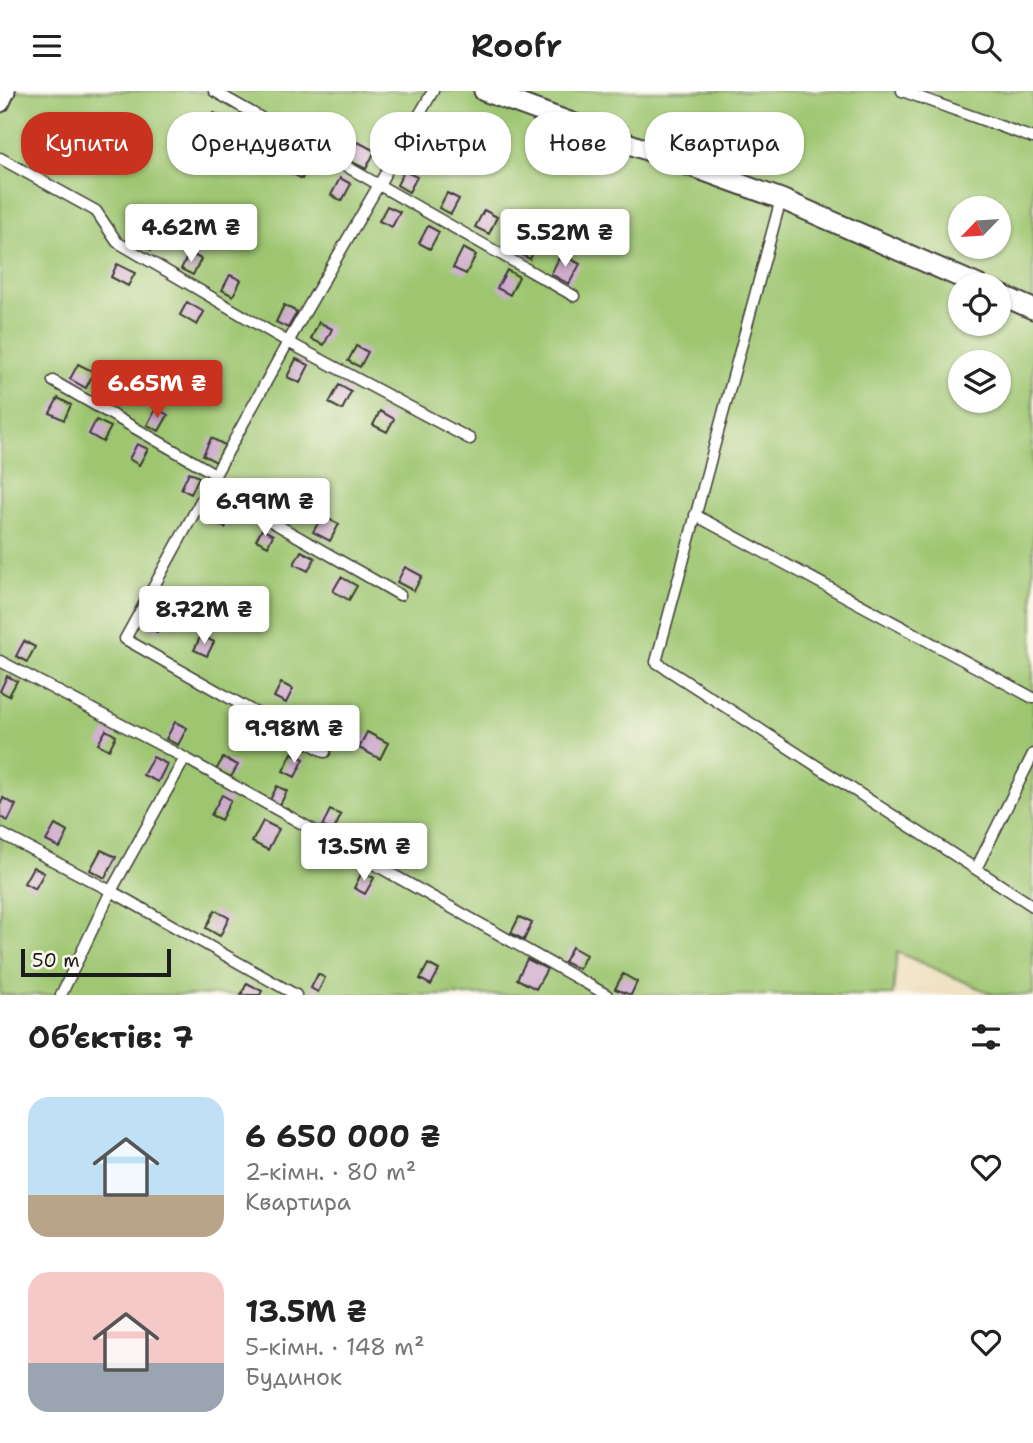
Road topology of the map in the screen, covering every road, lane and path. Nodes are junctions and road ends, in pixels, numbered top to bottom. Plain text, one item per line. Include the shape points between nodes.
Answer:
1 (5, 91) edge
2 (214, 91) edge
3 (433, 91) edge
4 (484, 91) edge
5 (902, 91) edge
6 (0, 102) edge
7 (1033, 138) edge
8 (0, 158) edge
9 (380, 186) junction
10 (780, 199) junction
11 (950, 273) edge
12 (574, 296) dead end
13 (1011, 299) edge
14 (1033, 309) edge
15 (288, 342) junction
16 (53, 381) dead end
17 (470, 439) dead end
18 (215, 474) junction
19 (209, 486) junction
20 (695, 515) junction
21 (400, 595) dead end
22 (0, 660) edge
23 (1033, 698) edge
24 (325, 752) dead end
25 (1033, 754) edge
26 (185, 758) junction
27 (0, 833) edge
28 (976, 869) junction
29 (111, 891) junction
30 (1033, 906) edge
31 (61, 995) edge
32 (296, 995) edge
33 (607, 995) edge

1 - 6 street
2 - 9 lane
3 - 9 lane
4 - 10 street
5 - 7 lane
8 - 15 lane via 96,211 117,242
9 - 12 lane
9 - 15 lane
10 - 11 street
10 - 20 lane
13 - 14 street
15 - 17 lane
15 - 18 lane
16 - 18 lane
18 - 19 lane
19 - 21 lane
19 - 24 lane via 125,639
20 - 23 lane
20 - 28 lane via 656,662
22 - 26 lane
25 - 28 lane
26 - 29 lane
26 - 33 lane
27 - 29 lane
28 - 30 lane
29 - 31 lane
29 - 32 lane

